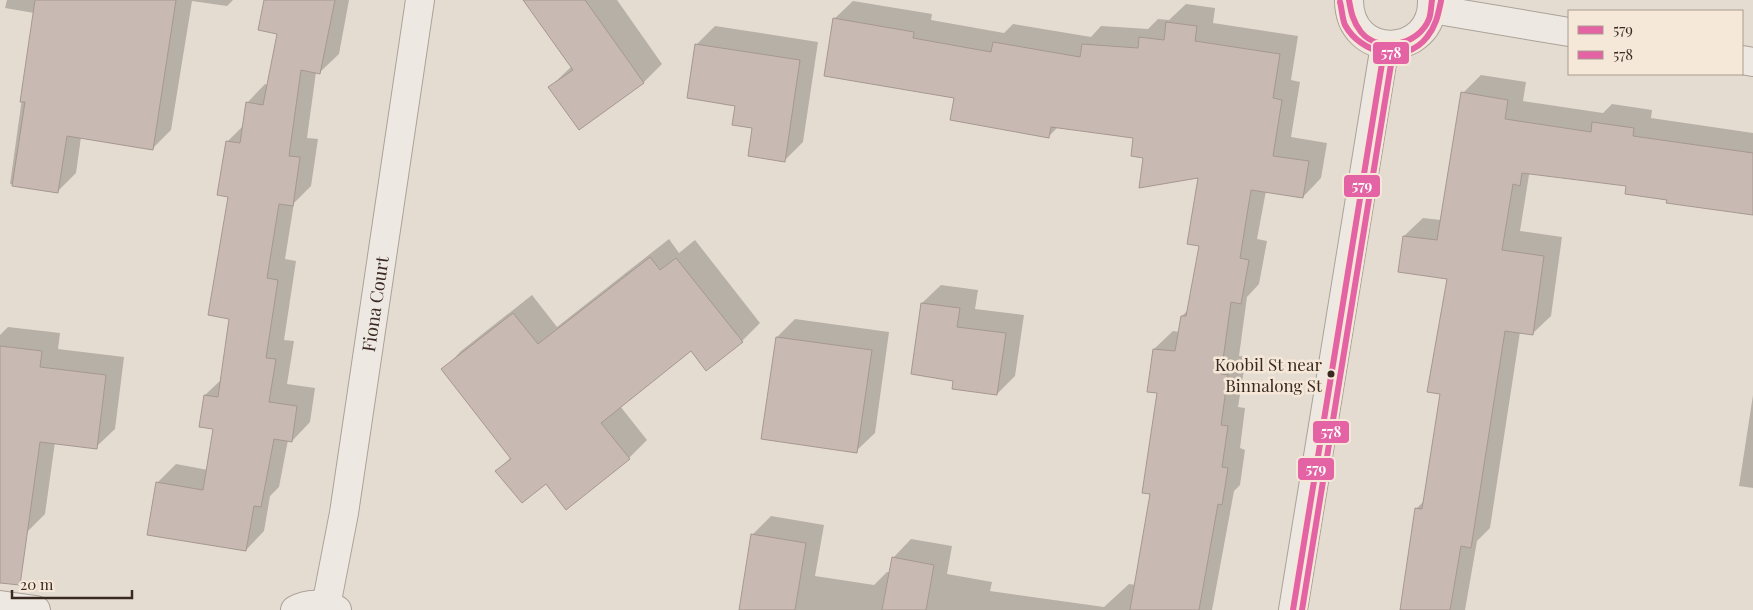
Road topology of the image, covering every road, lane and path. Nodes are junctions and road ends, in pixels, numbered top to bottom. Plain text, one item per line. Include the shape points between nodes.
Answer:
1 (420, 0) edge
2 (1349, 0) edge
3 (1432, 5) edge
4 (1568, 32) edge
5 (1385, 45) junction
6 (0, 605) edge
7 (332, 608) edge
8 (36, 610) edge
9 (295, 610) edge
10 (1293, 610) edge

1 - 7 street, Fiona Court
2 - 5 street via 1349,12 1356,28 1368,40
3 - 4 street
3 - 5 street via 1427,24 1416,37 1401,44
5 - 10 street
6 - 8 street
7 - 9 street via 320,604 304,605

